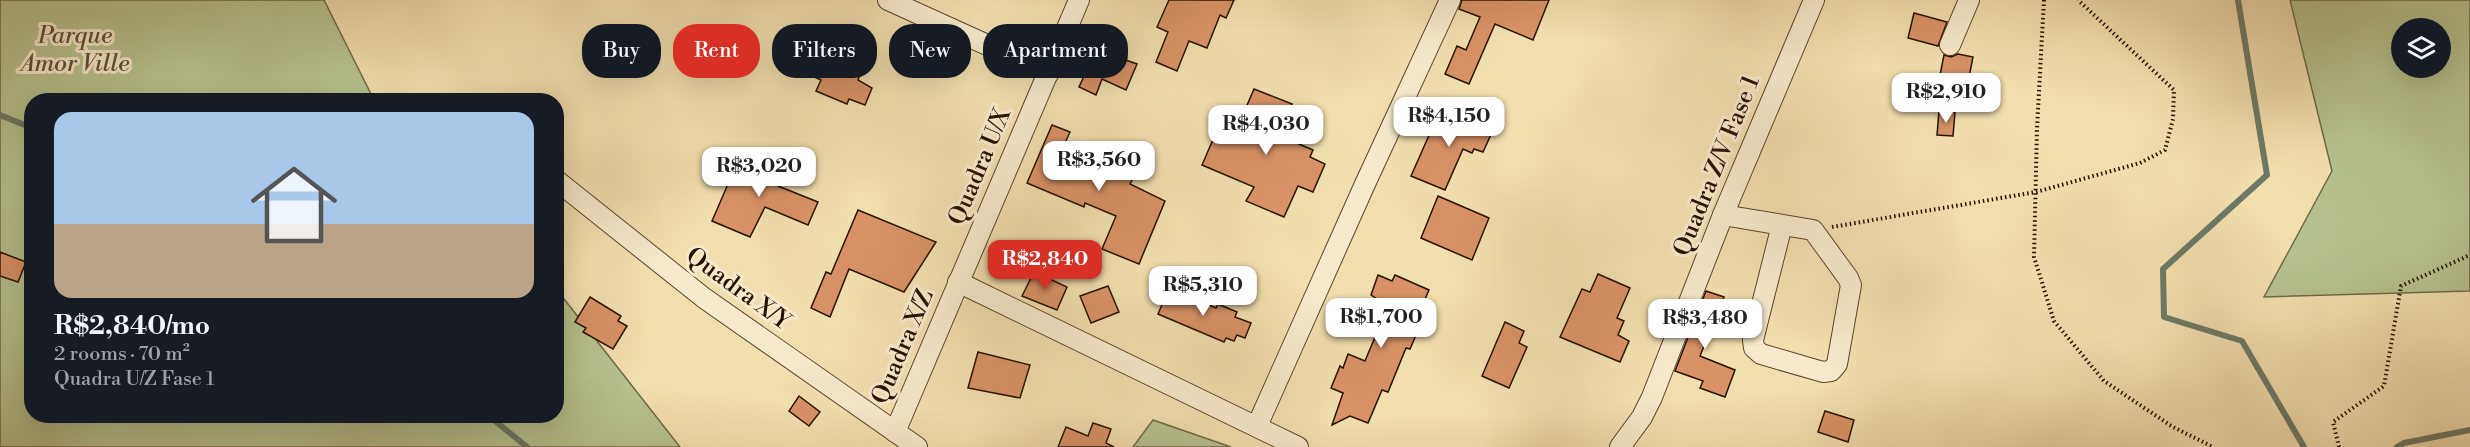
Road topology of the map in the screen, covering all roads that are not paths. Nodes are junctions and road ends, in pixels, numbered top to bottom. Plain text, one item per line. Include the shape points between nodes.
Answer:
1 (888, 0) edge
2 (1079, 0) edge
3 (1450, 0) edge
4 (1814, 0) edge
5 (1969, 0) edge
6 (1069, 24) edge
7 (983, 43) edge
8 (1950, 45) dead end
9 (1046, 78) edge
10 (564, 186) edge
11 (1723, 215) junction
12 (1782, 225) junction
13 (958, 282) junction
14 (1257, 426) junction
15 (895, 432) junction
16 (917, 447) edge
17 (1298, 447) edge
18 (1620, 447) edge

1 - 7 street
2 - 6 street, Quadra U/X
3 - 14 street
4 - 11 street, Quadra Z/V Fase 1
5 - 8 street
9 - 13 street, Quadra U/X
10 - 15 street, Quadra X/Y via 704,298
11 - 12 street
11 - 18 street, Quadra Z/V Fase 1 via 1652,397
12 - 12 street via 1754,348 1761,354 1822,372 1831,371 1837,364 1851,285 1813,230
13 - 14 street
13 - 15 street, Quadra X/Z
14 - 17 street
15 - 16 street, Quadra X/Y

